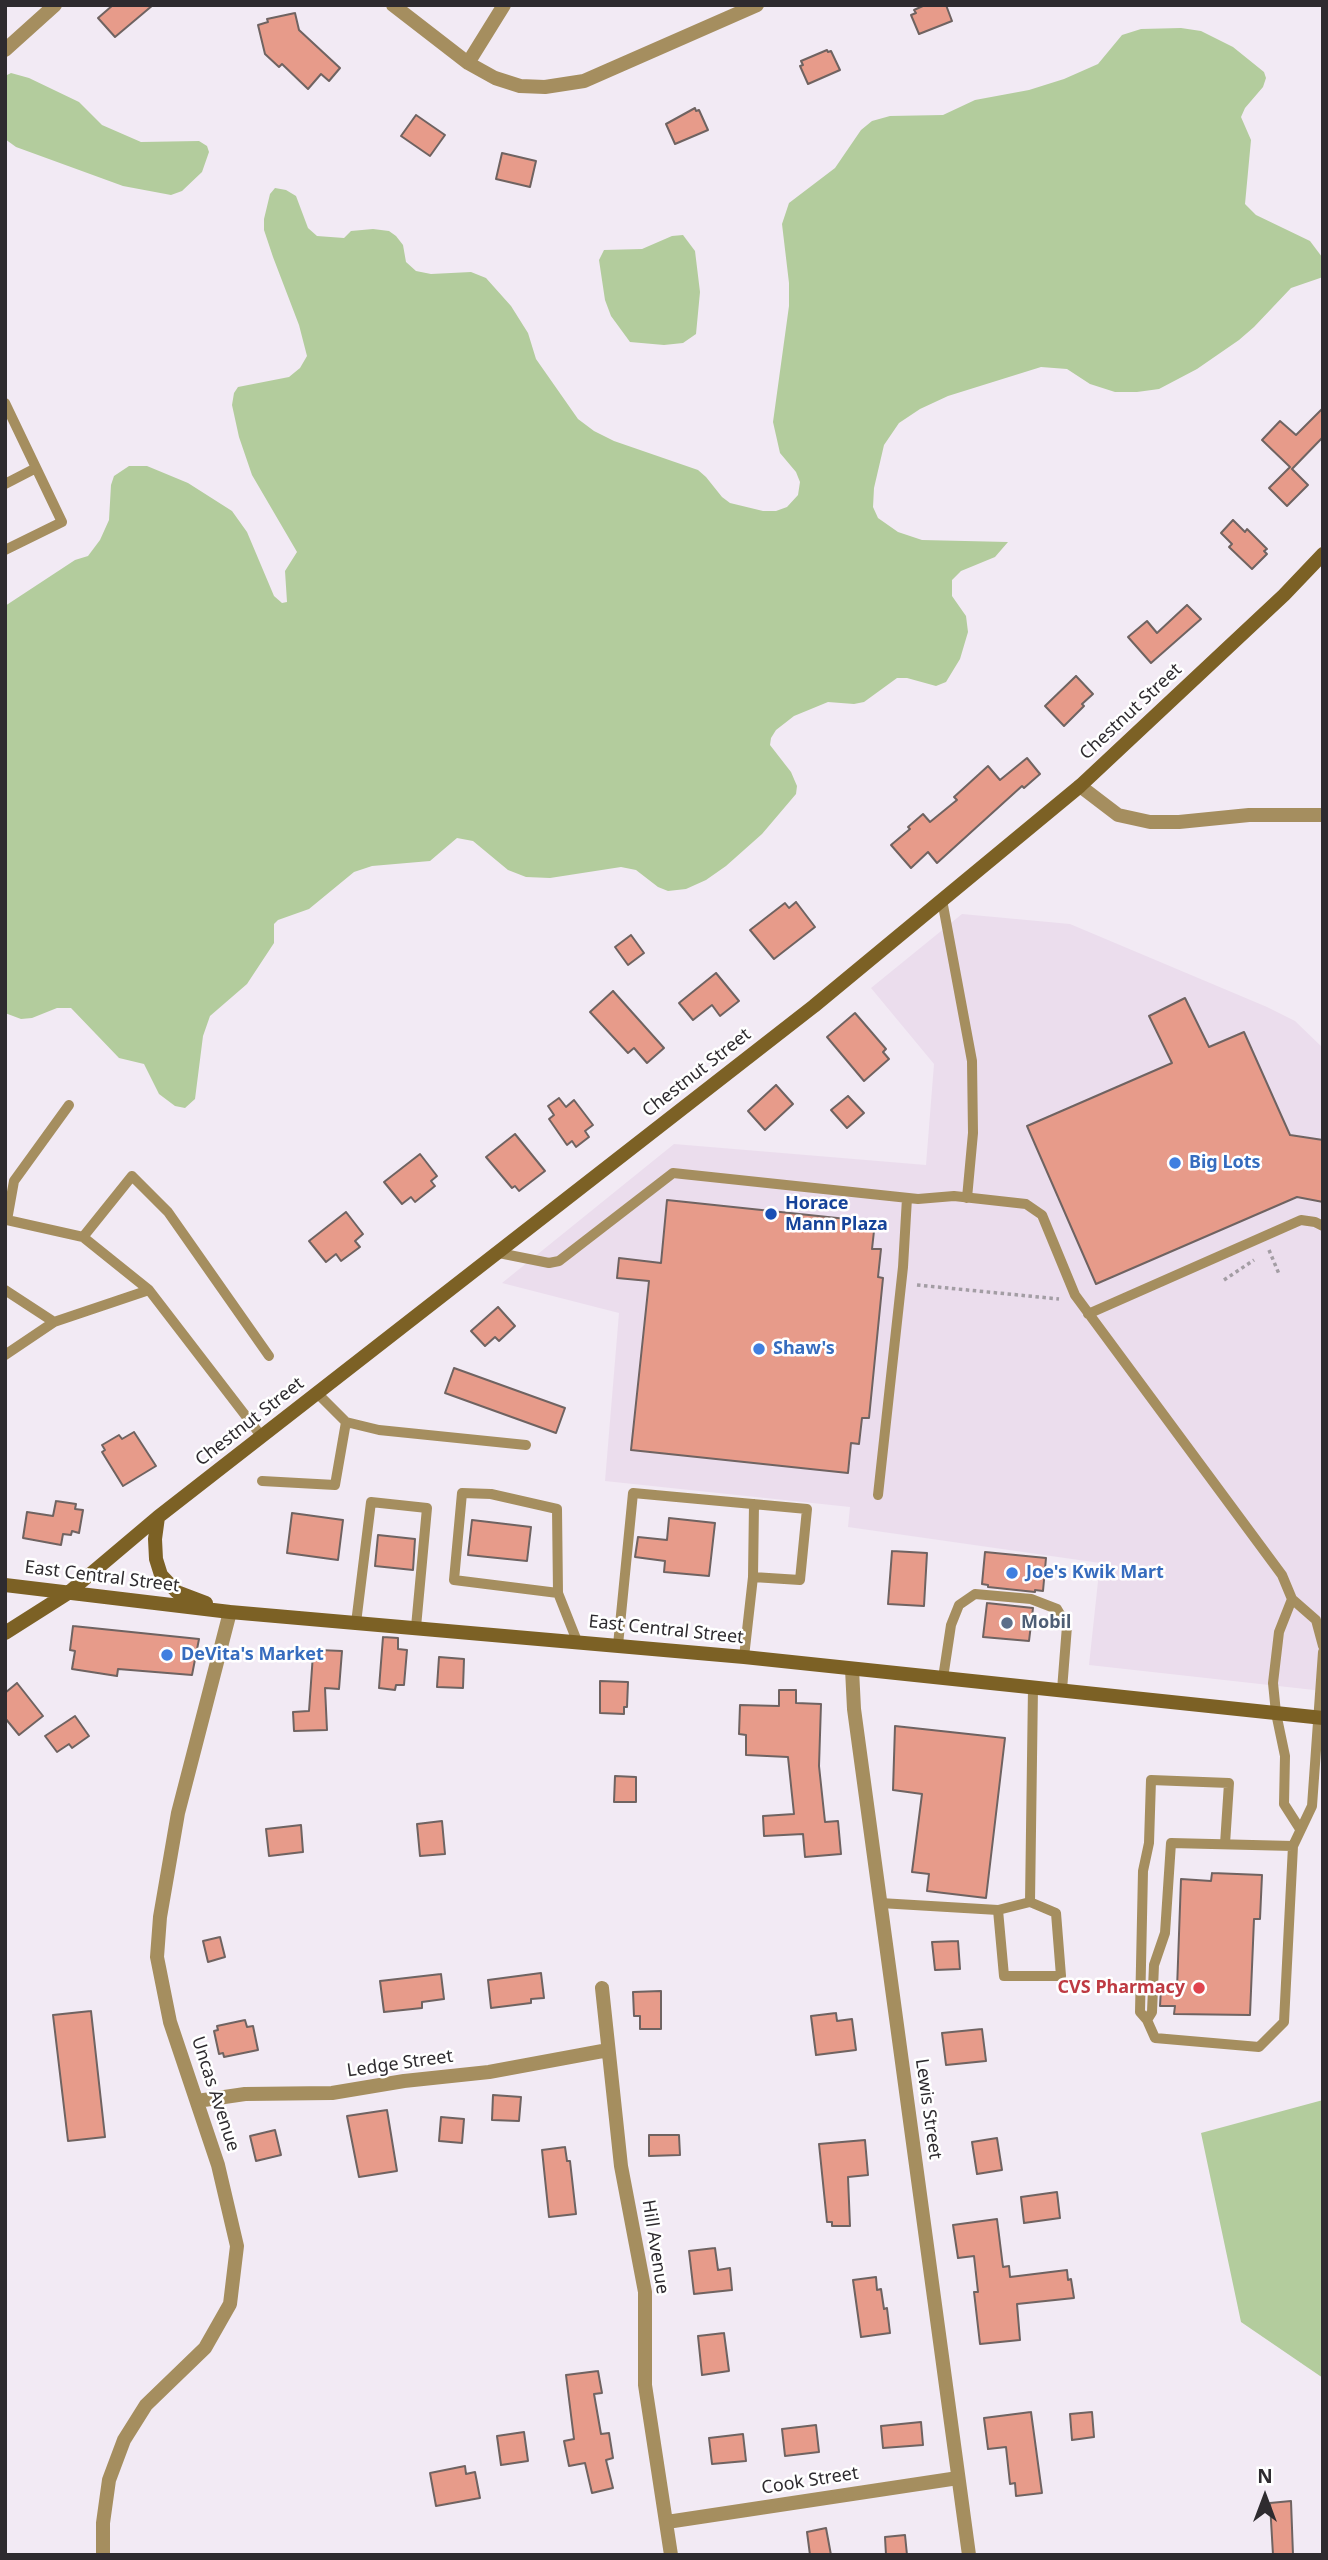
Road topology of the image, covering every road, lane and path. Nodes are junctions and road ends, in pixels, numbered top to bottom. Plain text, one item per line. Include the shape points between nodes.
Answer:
1 (55, 5) edge
2 (393, 5) edge
3 (505, 5) edge
4 (757, 5) edge
5 (5, 50) edge
6 (468, 62) junction
7 (5, 403) edge
8 (36, 468) junction
9 (5, 485) edge
10 (5, 550) edge
11 (1323, 554) edge
12 (1080, 786) junction
13 (1323, 815) edge
14 (942, 900) junction
15 (69, 1105) dead end
16 (908, 1198) junction
17 (967, 1198) junction
18 (1323, 1226) edge
19 (1262, 1236) junction
20 (83, 1237) junction
21 (499, 1253) junction
22 (1257, 1257) dead end
23 (1279, 1274) dead end
24 (902, 1280) junction
25 (1224, 1280) dead end
26 (5, 1290) edge
27 (149, 1290) junction
28 (1075, 1295) junction
29 (1088, 1314) junction
30 (54, 1322) junction
31 (5, 1355) edge
32 (269, 1356) dead end
33 (317, 1394) junction
34 (346, 1422) junction
35 (262, 1437) junction
36 (526, 1445) dead end
37 (262, 1481) dead end
38 (878, 1495) dead end
39 (754, 1504) junction
40 (158, 1517) junction
41 (753, 1577) junction
42 (5, 1585) edge
43 (68, 1593) junction
44 (558, 1593) junction
45 (1292, 1599) junction
46 (230, 1612) junction
47 (356, 1623) junction
48 (416, 1627) junction
49 (5, 1633) edge
50 (577, 1641) junction
51 (618, 1645) junction
52 (1323, 1646) edge
53 (1323, 1652) edge
54 (744, 1657) junction
55 (852, 1669) junction
56 (943, 1678) junction
57 (1033, 1687) junction
58 (1062, 1690) junction
59 (1276, 1713) junction
60 (1320, 1718) edge
61 (1300, 1829) junction
62 (1149, 1843) junction
63 (1171, 1843) junction
64 (1225, 1844) junction
65 (1293, 1846) junction
66 (1030, 1902) junction
67 (880, 1903) junction
68 (998, 1910) junction
69 (602, 1988) dead end
70 (1147, 2020) junction
71 (608, 2050) junction
72 (197, 2101) junction
73 (958, 2478) junction
74 (667, 2522) junction
75 (103, 2555) edge
76 (671, 2555) edge
77 (969, 2555) edge

1 - 5 street
2 - 6 street
3 - 6 street
4 - 6 street via 648,55 565,86 520,86
7 - 8 lane
8 - 9 lane
8 - 10 lane via 62,522
11 - 12 main road, Chestnut Street
12 - 13 street via 1118,815 1150,822
12 - 14 main road, Chestnut Street
14 - 17 lane via 972,1061 973,1133
14 - 21 main road, Chestnut Street
15 - 20 lane via 15,1181 7,1220
16 - 17 lane
16 - 21 lane via 673,1173 559,1261 549,1264
16 - 24 lane
17 - 28 lane via 1026,1204 1042,1215
18 - 19 lane via 1301,1220
19 - 23 path
19 - 29 lane
20 - 27 lane
20 - 32 lane via 132,1176 168,1212
21 - 33 main road, Chestnut Street
22 - 25 path
24 - 28 path via 1058,1300
24 - 38 lane
26 - 30 lane
27 - 30 lane
27 - 35 lane
28 - 29 lane
29 - 45 lane via 1282,1575
30 - 31 lane
33 - 34 lane
33 - 35 main road, Chestnut Street
34 - 36 lane via 379,1430
34 - 37 lane via 335,1485
35 - 40 main road, Chestnut Street
39 - 41 lane
39 - 41 lane via 807,1510 800,1580
39 - 51 lane via 634,1493
40 - 43 main road, Chestnut Street
40 - 46 main road via 155,1549 161,1575 177,1592
41 - 54 lane
42 - 43 main road, East Central Street
43 - 46 main road, East Central Street
43 - 49 main road, Chestnut Street
44 - 44 lane via 557,1510 491,1494 462,1493 454,1580
44 - 50 lane
45 - 52 lane via 1316,1620
45 - 59 lane via 1279,1632 1273,1683
46 - 47 main road, East Central Street
46 - 72 street, Uncas Avenue via 178,1813 160,1917 158,1962 170,2022
47 - 48 main road, East Central Street
47 - 48 lane via 371,1502 427,1508
48 - 50 main road, East Central Street
50 - 51 main road, East Central Street
51 - 54 main road, East Central Street
53 - 60 lane
54 - 55 main road, East Central Street
55 - 56 main road, East Central Street
55 - 67 street, Lewis Street
56 - 57 main road, East Central Street
56 - 58 lane via 951,1625 959,1605 975,1594 1031,1599 1057,1609 1067,1626
57 - 58 main road, East Central Street
57 - 66 lane
58 - 59 main road, East Central Street
59 - 60 main road, East Central Street
59 - 61 lane via 1285,1756 1284,1804
60 - 61 lane via 1312,1805
61 - 65 lane
62 - 63 lane
62 - 64 lane via 1151,1780 1229,1783
62 - 70 lane via 1143,1871 1140,2012
63 - 64 lane
63 - 70 lane via 1165,1933 1154,1965 1152,2012
64 - 65 lane
65 - 70 lane via 1284,2022 1259,2046 1155,2038
66 - 68 lane
66 - 68 lane via 1056,1913 1061,1976 1004,1976
67 - 68 lane
67 - 73 street, Lewis Street
69 - 71 street, Hill Avenue
71 - 72 street, Ledge Street via 332,2093 246,2094
71 - 74 street, Hill Avenue via 621,2166 645,2292 645,2385
72 - 75 street, Uncas Avenue via 237,2246 230,2304 205,2348 146,2405 124,2440 109,2480
73 - 74 street, Cook Street
73 - 77 street, Lewis Street
74 - 76 street, Hill Avenue

